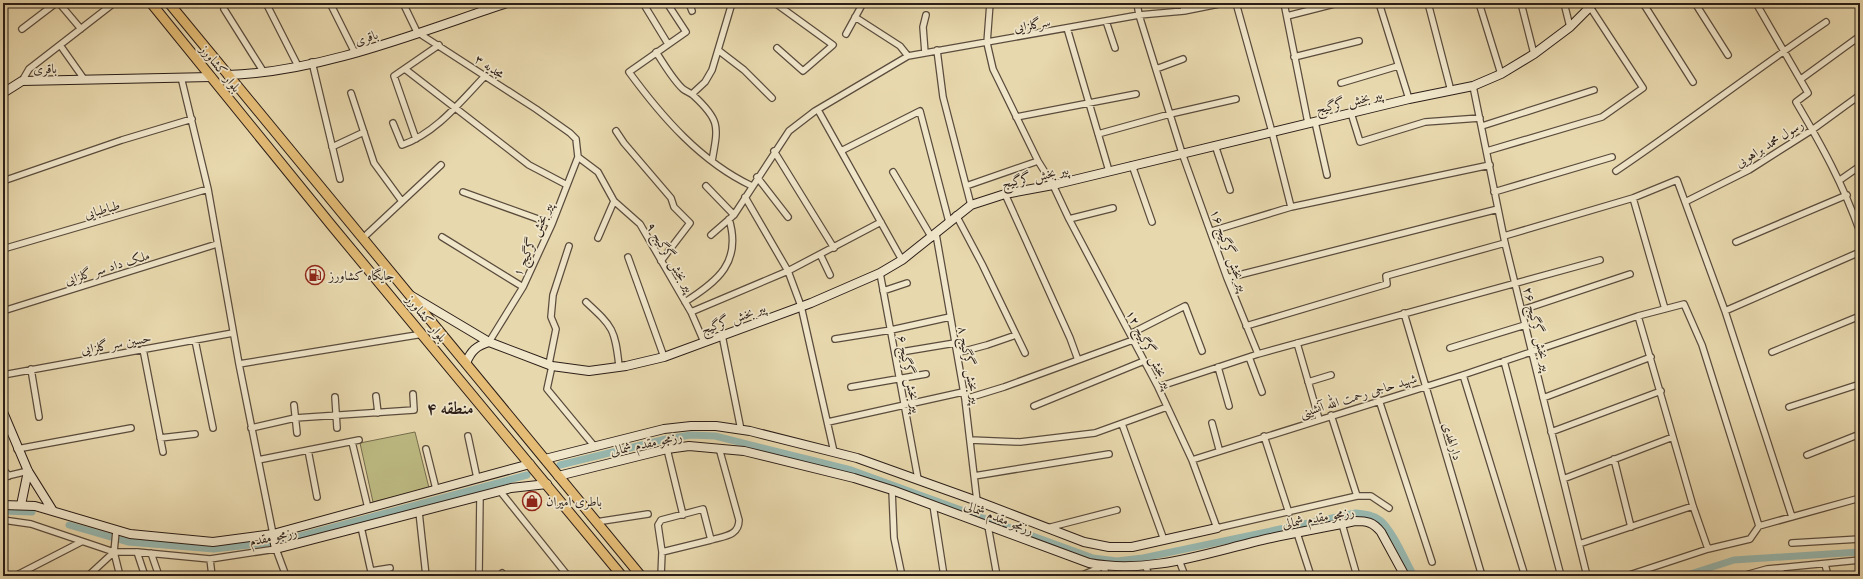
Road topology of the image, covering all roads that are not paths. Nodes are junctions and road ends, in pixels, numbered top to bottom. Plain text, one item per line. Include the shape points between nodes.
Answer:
1 (58, 3) edge
2 (114, 3) edge
3 (151, 3) edge
4 (169, 3) edge
5 (266, 3) edge
6 (330, 3) edge
7 (402, 3) edge
8 (479, 3) edge
9 (507, 3) edge
10 (643, 3) edge
11 (667, 3) edge
12 (689, 3) edge
13 (730, 3) edge
14 (775, 3) edge
15 (863, 3) edge
16 (990, 3) edge
17 (1137, 3) edge
18 (1183, 3) edge
19 (1224, 3) edge
20 (1236, 3) edge
21 (1284, 3) edge
22 (1338, 3) edge
23 (1379, 3) edge
24 (1428, 3) edge
25 (1479, 3) edge
26 (1521, 3) edge
27 (1564, 3) edge
28 (1643, 3) edge
29 (1695, 3) edge
30 (1756, 3) edge
31 (1592, 5) edge
32 (224, 9) dead end
33 (483, 11) junction
34 (692, 11) dead end
35 (1184, 11) junction
36 (926, 15) dead end
37 (1139, 15) junction
38 (1287, 16) junction
39 (855, 17) junction
40 (1106, 21) junction
41 (1826, 22) dead end
42 (1570, 27) junction
43 (1067, 28) junction
44 (81, 29) junction
45 (22, 30) dead end
46 (417, 32) junction
47 (846, 34) dead end
48 (1860, 36) edge
49 (1359, 41) dead end
50 (987, 43) junction
51 (668, 44) junction
52 (60, 45) junction
53 (439, 45) junction
54 (777, 48) dead end
55 (1115, 48) dead end
56 (718, 50) junction
57 (937, 50) junction
58 (1784, 50) junction
59 (656, 52) junction
60 (355, 53) junction
61 (925, 53) junction
62 (1534, 54) junction
63 (1728, 55) dead end
64 (908, 56) junction
65 (1294, 57) junction
66 (1183, 59) dead end
67 (312, 62) junction
68 (298, 66) junction
69 (1398, 66) junction
70 (405, 69) junction
71 (1156, 69) junction
72 (263, 71) junction
73 (1501, 74) junction
74 (228, 75) junction
75 (485, 76) junction
76 (181, 77) junction
77 (211, 77) junction
78 (84, 79) junction
79 (1801, 79) junction
80 (22, 80) junction
81 (1693, 82) dead end
82 (1341, 83) dead end
83 (1473, 86) junction
84 (1594, 90) dead end
85 (1451, 91) junction
86 (3, 93) edge
87 (351, 93) dead end
88 (692, 94) junction
89 (1136, 94) dead end
90 (1860, 95) edge
91 (772, 98) dead end
92 (1236, 99) dead end
93 (1409, 99) junction
94 (1089, 103) junction
95 (455, 107) junction
96 (818, 110) junction
97 (1351, 113) junction
98 (1170, 114) junction
99 (1016, 117) junction
100 (1480, 118) junction
101 (192, 119) junction
102 (1312, 122) junction
103 (393, 123) dead end
104 (1482, 126) junction
105 (1812, 130) junction
106 (616, 131) dead end
107 (364, 132) junction
108 (1272, 132) junction
109 (1098, 134) junction
110 (416, 139) junction
111 (576, 139) joint
112 (1215, 145) junction
113 (332, 147) junction
114 (774, 151) junction
115 (841, 151) junction
116 (1487, 151) junction
117 (1182, 153) junction
118 (1612, 156) dead end
119 (578, 157) junction
120 (712, 161) junction
121 (1038, 161) junction
122 (441, 165) dead end
123 (1132, 165) junction
124 (1490, 165) junction
125 (1860, 166) edge
126 (1109, 171) junction
127 (1616, 171) dead end
128 (893, 172) dead end
129 (1327, 175) dead end
130 (758, 177) junction
131 (340, 179) dead end
132 (1840, 180) junction
133 (3, 181) edge
134 (567, 184) junction
135 (1053, 185) junction
136 (706, 186) dead end
137 (752, 186) junction
138 (966, 186) junction
139 (208, 189) junction
140 (1230, 190) dead end
141 (463, 192) dead end
142 (1494, 192) junction
143 (1005, 194) junction
144 (1847, 195) junction
145 (745, 198) junction
146 (1633, 198) junction
147 (401, 200) junction
148 (614, 201) junction
149 (1685, 202) junction
150 (971, 205) junction
151 (1290, 207) junction
152 (1113, 208) dead end
153 (1498, 209) junction
154 (956, 215) junction
155 (732, 217) junction
156 (788, 217) dead end
157 (1069, 220) junction
158 (881, 222) junction
159 (949, 222) junction
160 (1152, 222) dead end
161 (552, 224) junction
162 (1212, 231) junction
163 (1860, 231) edge
164 (711, 235) dead end
165 (934, 236) junction
166 (1504, 236) junction
167 (442, 237) dead end
168 (362, 238) junction
169 (598, 238) dead end
170 (1736, 242) dead end
171 (1505, 243) junction
172 (217, 244) junction
173 (569, 246) dead end
174 (834, 248) junction
175 (3, 249) edge
176 (1860, 252) edge
177 (820, 254) junction
178 (628, 257) dead end
179 (902, 260) junction
180 (1600, 260) dead end
181 (661, 261) junction
182 (788, 271) junction
183 (880, 272) junction
184 (1630, 274) dead end
185 (830, 275) dead end
186 (1227, 278) junction
187 (907, 283) dead end
188 (1515, 283) junction
189 (523, 288) junction
190 (883, 291) junction
191 (409, 294) junction
192 (586, 302) dead end
193 (685, 302) junction
194 (801, 306) junction
195 (1665, 309) junction
196 (1522, 310) junction
197 (3, 311) edge
198 (1725, 311) junction
199 (691, 312) junction
200 (1404, 313) junction
201 (1638, 316) junction
202 (1860, 316) edge
203 (950, 317) junction
204 (1525, 325) junction
205 (1246, 326) junction
206 (891, 330) junction
207 (233, 333) junction
208 (423, 334) junction
209 (1016, 334) junction
210 (1130, 334) junction
211 (722, 335) junction
212 (834, 339) dead end
213 (195, 340) junction
214 (1133, 340) junction
215 (489, 342) junction
216 (704, 342) junction
217 (955, 342) junction
218 (1297, 343) junction
219 (1450, 348) dead end
220 (143, 349) junction
221 (1202, 351) dead end
222 (1531, 352) junction
223 (1772, 352) dead end
224 (895, 353) junction
225 (957, 353) junction
226 (1025, 353) dead end
227 (1258, 354) junction
228 (664, 357) junction
229 (1249, 357) junction
230 (1651, 357) junction
231 (1078, 360) junction
232 (1144, 361) junction
233 (1504, 361) junction
234 (466, 363) junction
235 (238, 364) junction
236 (550, 365) junction
237 (619, 366) junction
238 (1218, 367) junction
239 (31, 369) junction
240 (926, 374) dead end
241 (3, 375) edge
242 (1331, 375) dead end
243 (1463, 375) junction
244 (900, 379) junction
245 (1308, 382) junction
246 (1860, 384) edge
247 (1426, 386) junction
248 (851, 387) dead end
249 (1158, 387) junction
250 (1661, 391) junction
251 (964, 392) junction
252 (1262, 392) dead end
253 (413, 394) dead end
254 (376, 396) dead end
255 (335, 397) dead end
256 (1543, 398) junction
257 (965, 399) junction
258 (1379, 400) junction
259 (905, 404) junction
260 (294, 405) dead end
261 (1034, 406) dead end
262 (1230, 406) dead end
263 (1789, 406) dead end
264 (1167, 407) junction
265 (3, 412) edge
266 (378, 413) junction
267 (1331, 415) junction
268 (336, 416) junction
269 (39, 417) dead end
270 (295, 418) junction
271 (1319, 419) junction
272 (828, 422) junction
273 (1212, 423) dead end
274 (1122, 424) junction
275 (131, 428) dead end
276 (213, 428) dead end
277 (251, 428) junction
278 (337, 428) dead end
279 (741, 430) junction
280 (1551, 432) junction
281 (297, 433) dead end
282 (195, 434) dead end
283 (1860, 434) edge
284 (468, 436) dead end
285 (1264, 436) junction
286 (1673, 437) junction
287 (160, 438) junction
288 (359, 440) dead end
289 (970, 440) junction
290 (352, 442) junction
291 (595, 447) junction
292 (719, 448) junction
293 (17, 449) junction
294 (426, 449) dead end
295 (667, 449) junction
296 (1219, 449) junction
297 (308, 450) junction
298 (163, 452) dead end
299 (834, 452) junction
300 (1109, 454) dead end
301 (1807, 455) dead end
302 (545, 459) junction
303 (1614, 459) junction
304 (258, 460) junction
305 (1192, 460) junction
306 (530, 464) junction
307 (3, 468) edge
308 (28, 471) junction
309 (6, 476) edge
310 (558, 476) junction
311 (974, 476) junction
312 (477, 478) junction
313 (918, 479) junction
314 (1563, 479) junction
315 (547, 484) junction
316 (436, 490) junction
317 (892, 490) junction
318 (500, 491) junction
319 (480, 496) junction
320 (1357, 496) junction
321 (317, 497) dead end
322 (1860, 498) edge
323 (977, 500) junction
324 (3, 505) edge
325 (21, 505) junction
326 (933, 505) junction
327 (1693, 506) junction
328 (368, 508) junction
329 (1389, 508) dead end
330 (1118, 510) dead end
331 (53, 511) junction
332 (419, 512) junction
333 (1289, 513) junction
334 (648, 514) dead end
335 (683, 514) junction
336 (1792, 517) junction
337 (3, 520) edge
338 (596, 522) junction
339 (1342, 524) junction
340 (988, 526) junction
341 (1759, 526) junction
342 (361, 527) junction
343 (1631, 527) junction
344 (1046, 528) junction
345 (1217, 528) junction
346 (585, 531) junction
347 (116, 533) junction
348 (1297, 533) junction
349 (272, 534) junction
350 (1860, 539) edge
351 (712, 540) junction
352 (1164, 540) junction
353 (81, 542) junction
354 (1792, 543) dead end
355 (1579, 544) junction
356 (114, 549) junction
357 (276, 549) junction
358 (1708, 549) junction
359 (137, 552) junction
360 (662, 552) junction
361 (151, 553) junction
362 (210, 559) junction
363 (1179, 560) junction
364 (1860, 560) edge
365 (1432, 562) dead end
366 (1826, 564) junction
367 (1104, 566) junction
368 (1146, 567) junction
369 (390, 568) dead end
370 (1780, 568) junction
371 (371, 574) edge
372 (479, 575) edge
373 (566, 575) edge
374 (16, 576) edge
375 (88, 576) edge
376 (120, 576) edge
377 (145, 576) edge
378 (159, 576) edge
379 (212, 576) edge
380 (286, 576) edge
381 (426, 576) edge
382 (622, 576) edge
383 (640, 576) edge
384 (661, 576) edge
385 (902, 576) edge
386 (944, 576) edge
387 (997, 576) edge
388 (1080, 576) edge
389 (1106, 576) edge
390 (1149, 576) edge
391 (1185, 576) edge
392 (1311, 576) edge
393 (1357, 576) edge
394 (1405, 576) edge
395 (1482, 576) edge
396 (1525, 576) edge
397 (1562, 576) edge
398 (1587, 576) edge
399 (1626, 576) edge
400 (1742, 576) edge
401 (1782, 576) edge
402 (1828, 576) edge

1 - 44 street
1 - 45 street
2 - 44 street
3 - 77 main road, بلوار کشاورز
4 - 74 main road, بلوار کشاورز
5 - 68 street
6 - 60 street
7 - 46 street
8 - 33 street
9 - 33 street, باقری
10 - 51 street
11 - 51 street via 686,32
12 - 34 street
13 - 56 street
14 - 54 street via 833,45 803,71
15 - 39 street
16 - 50 street, پیر بخش گرگیج ۱۲
17 - 37 street, پیر بخش گرگیج ۱۶
18 - 35 street
19 - 35 street, سرگلزایی
20 - 108 street
21 - 38 street
22 - 38 street
23 - 69 street
24 - 85 street
25 - 73 street
26 - 62 street
27 - 42 street
28 - 81 street
29 - 63 street
30 - 58 street
31 - 42 street, پیر بخش گرگیج
31 - 116 street via 1643,88 1602,117
32 - 72 street
33 - 46 street, باقری
35 - 37 street, سرگلزایی
36 - 61 street via 923,27
37 - 40 street, سرگلزایی
37 - 71 street, پیر بخش گرگیج ۱۶
38 - 65 street
39 - 47 street
39 - 64 street via 900,46
40 - 43 street, سرگلزایی
40 - 55 street
41 - 58 street
42 - 62 street, پیر بخش گرگیج
43 - 50 street, سرگلزایی
43 - 94 street
44 - 52 street
46 - 53 street, مجدیه ۳
46 - 60 street, باقری
48 - 79 street
49 - 65 street
50 - 57 street, سرگلزایی
50 - 99 street, پیر بخش گرگیج ۱۲ via 994,69
51 - 59 street
52 - 78 street
52 - 80 street via 29,68
53 - 70 street
53 - 75 street, مجدیه ۳
56 - 88 street via 705,82
56 - 91 street via 744,70
57 - 61 street, سرگلزایی
57 - 138 street via 943,97
58 - 79 street
58 - 127 street
59 - 88 street via 683,89
59 - 120 street via 629,72 651,102 679,133
60 - 67 street, باقری
61 - 64 street, سرگلزایی
62 - 73 street, پیر بخش گرگیج
64 - 96 street
65 - 102 street
66 - 71 street
67 - 68 street, باقری
67 - 113 street
68 - 72 street, باقری
69 - 82 street
69 - 93 street
70 - 95 street
70 - 110 street via 394,76
71 - 98 street, پیر بخش گرگیج ۱۶
72 - 74 street, باقری
73 - 83 street, پیر بخش گرگیج
74 - 168 main road, بلوار کشاورز
75 - 95 street
75 - 111 street, مجدیه ۳
76 - 77 street, باقری
76 - 78 street, باقری
76 - 101 street
77 - 208 main road, بلوار کشاورز
78 - 80 street, باقری
79 - 105 street via 1808,93 1796,102
80 - 86 street, باقری
83 - 85 street, پیر بخش گرگیج
83 - 100 street, پیر بخش گرگیج ۲۶
84 - 104 street
85 - 93 street, پیر بخش گرگیج
87 - 107 street
88 - 120 street via 716,122 717,135
89 - 94 street
90 - 105 street, رسول محمد براهویی
92 - 98 street
93 - 97 street, پیر بخش گرگیج
94 - 99 street
94 - 109 street
95 - 110 street via 437,125
95 - 134 street via 529,165
96 - 114 street via 789,131
96 - 115 street
97 - 100 street via 1360,142 1425,122
97 - 102 street, پیر بخش گرگیج
98 - 109 street
98 - 117 street, پیر بخش گرگیج ۱۶
99 - 121 street, پیر بخش گرگیج ۱۲
100 - 104 street, پیر بخش گرگیج ۲۶
101 - 133 street
101 - 139 street
102 - 108 street, پیر بخش گرگیج
102 - 129 street
103 - 110 street via 402,145
104 - 116 street, پیر بخش گرگیج ۲۶
105 - 132 street
105 - 149 street, رسول محمد براهویی via 1749,170
106 - 181 street via 690,223
107 - 113 street
107 - 147 street via 374,163
108 - 112 street, پیر بخش گرگیج
108 - 151 street
109 - 126 street
111 - 119 street, پیر بخش گرگیج ۱
112 - 117 street, پیر بخش گرگیج
112 - 140 street
113 - 131 street
114 - 130 street
114 - 174 street
115 - 158 street
115 - 159 street via 920,111
116 - 124 street, پیر بخش گرگیج ۲۶
117 - 123 street, پیر بخش گرگیج
117 - 162 street, پیر بخش گرگیج ۱۶
118 - 142 street
119 - 134 street, پیر بخش گرگیج ۱
119 - 148 street, پیر بخش گرگیج ۹ via 598,172
120 - 137 street via 730,176
121 - 135 street, پیر بخش گرگیج ۱۲
121 - 138 street
122 - 147 street
123 - 126 street, پیر بخش گرگیج
123 - 160 street
124 - 142 street, پیر بخش گرگیج ۲۶
124 - 151 street
125 - 132 street
126 - 135 street, پیر بخش گرگیج
128 - 165 street
130 - 137 street
130 - 156 street
132 - 144 street
134 - 161 street, پیر بخش گرگیج ۱
135 - 143 street, پیر بخش گرگیج
135 - 157 street, پیر بخش گرگیج ۱۲
136 - 155 street
137 - 145 street
138 - 150 street
139 - 172 street
139 - 175 street, طباطبایی
141 - 161 street
142 - 153 street, پیر بخش گرگیج ۲۶
143 - 150 street, پیر بخش گرگیج
143 - 231 street
144 - 163 street
144 - 170 street
145 - 155 street
145 - 182 street
146 - 149 street via 1677,180
146 - 166 street
146 - 195 street
147 - 168 street
148 - 169 street
148 - 181 street, پیر بخش گرگیج ۹ via 640,224
149 - 198 street
150 - 154 street, پیر بخش گرگیج
151 - 162 street
152 - 157 street
153 - 166 street, پیر بخش گرگیج ۲۶
153 - 186 street
154 - 159 street, پیر بخش گرگیج
154 - 209 street
155 - 164 street
155 - 193 street via 733,246 729,261 717,280
157 - 210 street, پیر بخش گرگیج ۱۲
158 - 174 street
158 - 179 street
159 - 165 street, پیر بخش گرگیج
161 - 189 street, پیر بخش گرگیج ۱
162 - 186 street, پیر بخش گرگیج ۱۶
165 - 179 street, پیر بخش گرگیج
165 - 203 street, پیر بخش گرگیج ۸
166 - 171 street, پیر بخش گرگیج ۲۶
167 - 189 street
168 - 191 main road, بلوار کشاورز
171 - 188 street, پیر بخش گرگیج ۲۶
171 - 205 street via 1386,276 1387,284
172 - 197 street, ملک داد سر گلزایی
172 - 207 street
173 - 236 street via 553,295 551,317 556,329
174 - 177 street
176 - 198 street
177 - 182 street
177 - 185 street
178 - 228 street
179 - 183 street, پیر بخش گرگیج
180 - 188 street
181 - 193 street, پیر بخش گرگیج ۹
182 - 194 street
182 - 199 street
183 - 190 street, پیر بخش گرگیج ۶
183 - 194 street, پیر بخش گرگیج
184 - 196 street
186 - 205 street, پیر بخش گرگیج ۱۶
187 - 190 street
188 - 196 street, پیر بخش گرگیج ۲۶
188 - 200 street
189 - 215 street, پیر بخش گرگیج ۱
190 - 206 street, پیر بخش گرگیج ۶
191 - 215 street, پیر بخش گرگیج
191 - 234 main road, بلوار کشاورز
192 - 237 street via 615,333
193 - 199 street, پیر بخش گرگیج ۹
194 - 211 street, پیر بخش گرگیج
194 - 272 street
195 - 201 street, شهید حاجی رحمت الله آنشینی
195 - 341 street, شهید حاجی رحمت الله آنشینی via 1684,304 1702,345
196 - 204 street, پیر بخش گرگیج ۲۶
198 - 336 street
199 - 216 street, پیر بخش گرگیج ۹
200 - 218 street
200 - 247 street, دارالهدی
201 - 222 street, شهید حاجی رحمت الله آنشینی
201 - 230 street
202 - 223 street
203 - 206 street
203 - 217 street, پیر بخش گرگیج ۸
204 - 219 street
204 - 222 street, پیر بخش گرگیج ۲۶
205 - 227 street, پیر بخش گرگیج ۱۶
206 - 212 street
206 - 224 street, پیر بخش گرگیج ۶
207 - 213 street, حسین سر گلزایی
207 - 235 street
208 - 235 street
208 - 306 main road, بلوار کشاورز
209 - 225 street
209 - 226 street
210 - 214 street, پیر بخش گرگیج ۱۲
210 - 221 street via 1185,306
211 - 216 street, پیر بخش گرگیج
211 - 279 street
213 - 220 street, حسین سر گلزایی
213 - 276 street
214 - 231 street
214 - 232 street, پیر بخش گرگیج ۱۲
215 - 234 street via 476,346
215 - 236 street, پیر بخش گرگیج
216 - 228 street, پیر بخش گرگیج
217 - 224 street
217 - 225 street, پیر بخش گرگیج ۸
218 - 227 street
218 - 245 street
220 - 239 street, حسین سر گلزایی
220 - 287 street
222 - 233 street, شهید حاجی رحمت الله آنشینی
222 - 256 street, پیر بخش گرگیج ۲۶
224 - 244 street, پیر بخش گرگیج ۶
225 - 251 street, پیر بخش گرگیج ۸
227 - 229 street
228 - 237 street, پیر بخش گرگیج
229 - 238 street
229 - 252 street
230 - 250 street
230 - 256 street
231 - 257 street
232 - 249 street, پیر بخش گرگیج ۱۲
232 - 261 street
233 - 243 street, شهید حاجی رحمت الله آنشینی
233 - 397 street
234 - 302 main road, بلوار کشاورز
235 - 277 street
236 - 237 street, پیر بخش گرگیج via 589,371
236 - 291 street via 547,389
238 - 249 street
238 - 262 street
239 - 241 street, حسین سر گلزایی
239 - 269 street
240 - 244 street
242 - 245 street
243 - 247 street, شهید حاجی رحمت الله آنشینی
243 - 396 street
244 - 248 street
244 - 259 street, پیر بخش گرگیج ۶
245 - 271 street
246 - 263 street
247 - 258 street, شهید حاجی رحمت الله آنشینی
247 - 395 street, دارالهدی
249 - 264 street, پیر بخش گرگیج ۱۲
250 - 280 street
250 - 286 street
251 - 257 street, پیر بخش گرگیج ۸
251 - 259 street
253 - 266 street via 414,410
254 - 266 street
255 - 268 street
256 - 280 street, پیر بخش گرگیج ۲۶
257 - 289 street, پیر بخش گرگیج ۸
258 - 267 street, شهید حاجی رحمت الله آنشینی
258 - 365 street
259 - 272 street
259 - 313 street, پیر بخش گرگیج ۶
260 - 270 street
264 - 274 street
264 - 305 street, پیر بخش گرگیج ۱۲
265 - 293 street
266 - 268 street
267 - 271 street, شهید حاجی رحمت الله آنشینی
267 - 320 street
268 - 270 street
268 - 278 street
270 - 277 street
270 - 281 street
271 - 285 street, شهید حاجی رحمت الله آنشینی
272 - 299 street
273 - 296 street
274 - 289 street via 1095,433 1020,442
274 - 352 street
275 - 293 street
277 - 304 street
279 - 291 street via 716,426 664,429
279 - 299 street
280 - 314 street, پیر بخش گرگیج ۲۶
282 - 287 street
283 - 301 street
284 - 312 street
285 - 296 street, شهید حاجی رحمت الله آنشینی
285 - 333 street
286 - 303 street
286 - 327 street
287 - 298 street
288 - 290 street
289 - 311 street, پیر بخش گرگیج ۸
290 - 297 street
290 - 328 street
291 - 302 street
292 - 295 street, رزمجو مقدم شمالی via 689,446
292 - 317 street, رزمجو مقدم شمالی via 744,451
292 - 351 street via 739,527 730,534
293 - 308 street
294 - 316 street
295 - 310 street, رزمجو مقدم شمالی
295 - 335 street
296 - 305 street, شهید حاجی رحمت الله آنشینی
297 - 304 street
297 - 321 street
299 - 313 street
300 - 311 street
302 - 310 main road, بلوار کشاورز
303 - 314 street
303 - 343 street
304 - 349 street
305 - 345 street, پیر بخش گرگیج ۱۲
306 - 312 street, رزمجو مقدم
306 - 315 main road, بلوار کشاورز
307 - 309 street
308 - 309 street
308 - 325 street
308 - 331 street
310 - 338 main road, بلوار کشاورز
311 - 323 street, پیر بخش گرگیج ۸
312 - 316 street, رزمجو مقدم
313 - 323 street
314 - 355 street, پیر بخش گرگیج ۲۶
315 - 318 street, رزمجو مقدم
315 - 346 main road, بلوار کشاورز
316 - 328 street, رزمجو مقدم
317 - 326 street, رزمجو مقدم شمالی
317 - 385 street via 894,538
318 - 319 street, رزمجو مقدم
318 - 373 street
319 - 332 street, رزمجو مقدم
319 - 372 street
320 - 329 street via 1371,496
320 - 333 street
322 - 336 street
323 - 344 street
324 - 325 street, رزمجو مقدم
325 - 331 street, رزمجو مقدم
326 - 340 street, رزمجو مقدم شمالی
326 - 386 street
327 - 343 street
327 - 358 street
328 - 349 street, رزمجو مقدم
330 - 344 street
331 - 347 street, رزمجو مقدم
332 - 342 street, رزمجو مقدم
332 - 381 street
333 - 345 street
334 - 338 street
335 - 351 street via 703,509
335 - 360 street via 661,520 658,525
336 - 341 street
337 - 353 street, رزمجو مقدم via 31,524
338 - 346 main road
338 - 383 main road, بلوار کشاورز
339 - 348 street, رزمجو مقدم شمالی
339 - 393 street
339 - 394 street, رزمجو مقدم شمالی via 1368,521 1375,525 1391,548
340 - 367 street, رزمجو مقدم شمالی via 1071,557
340 - 387 street
341 - 358 street via 1750,539
342 - 357 street, رزمجو مقدم
342 - 371 street
343 - 355 street
344 - 352 street via 1084,542 1109,547 1132,547
345 - 352 street
346 - 382 main road, بلوار کشاورز
347 - 349 street, رزمجو مقدم via 213,542
347 - 356 street
348 - 363 street, رزمجو مقدم شمالی
348 - 392 street
349 - 357 street
350 - 354 street
351 - 360 street
353 - 356 street, رزمجو مقدم
353 - 374 street
355 - 398 street, پیر بخش گرگیج ۲۶
356 - 359 street, رزمجو مقدم
356 - 375 street
356 - 376 street
357 - 362 street, رزمجو مقدم
357 - 380 street
358 - 399 street
359 - 361 street, رزمجو مقدم
359 - 377 street
360 - 384 street
361 - 362 street, رزمجو مقدم
361 - 378 street
362 - 379 street
363 - 368 street, رزمجو مقدم شمالی
363 - 391 street
364 - 366 street
366 - 370 street
366 - 402 street
367 - 368 street, رزمجو مقدم شمالی
367 - 388 street
367 - 389 street
368 - 390 street
369 - 371 street
370 - 400 street
370 - 401 street

